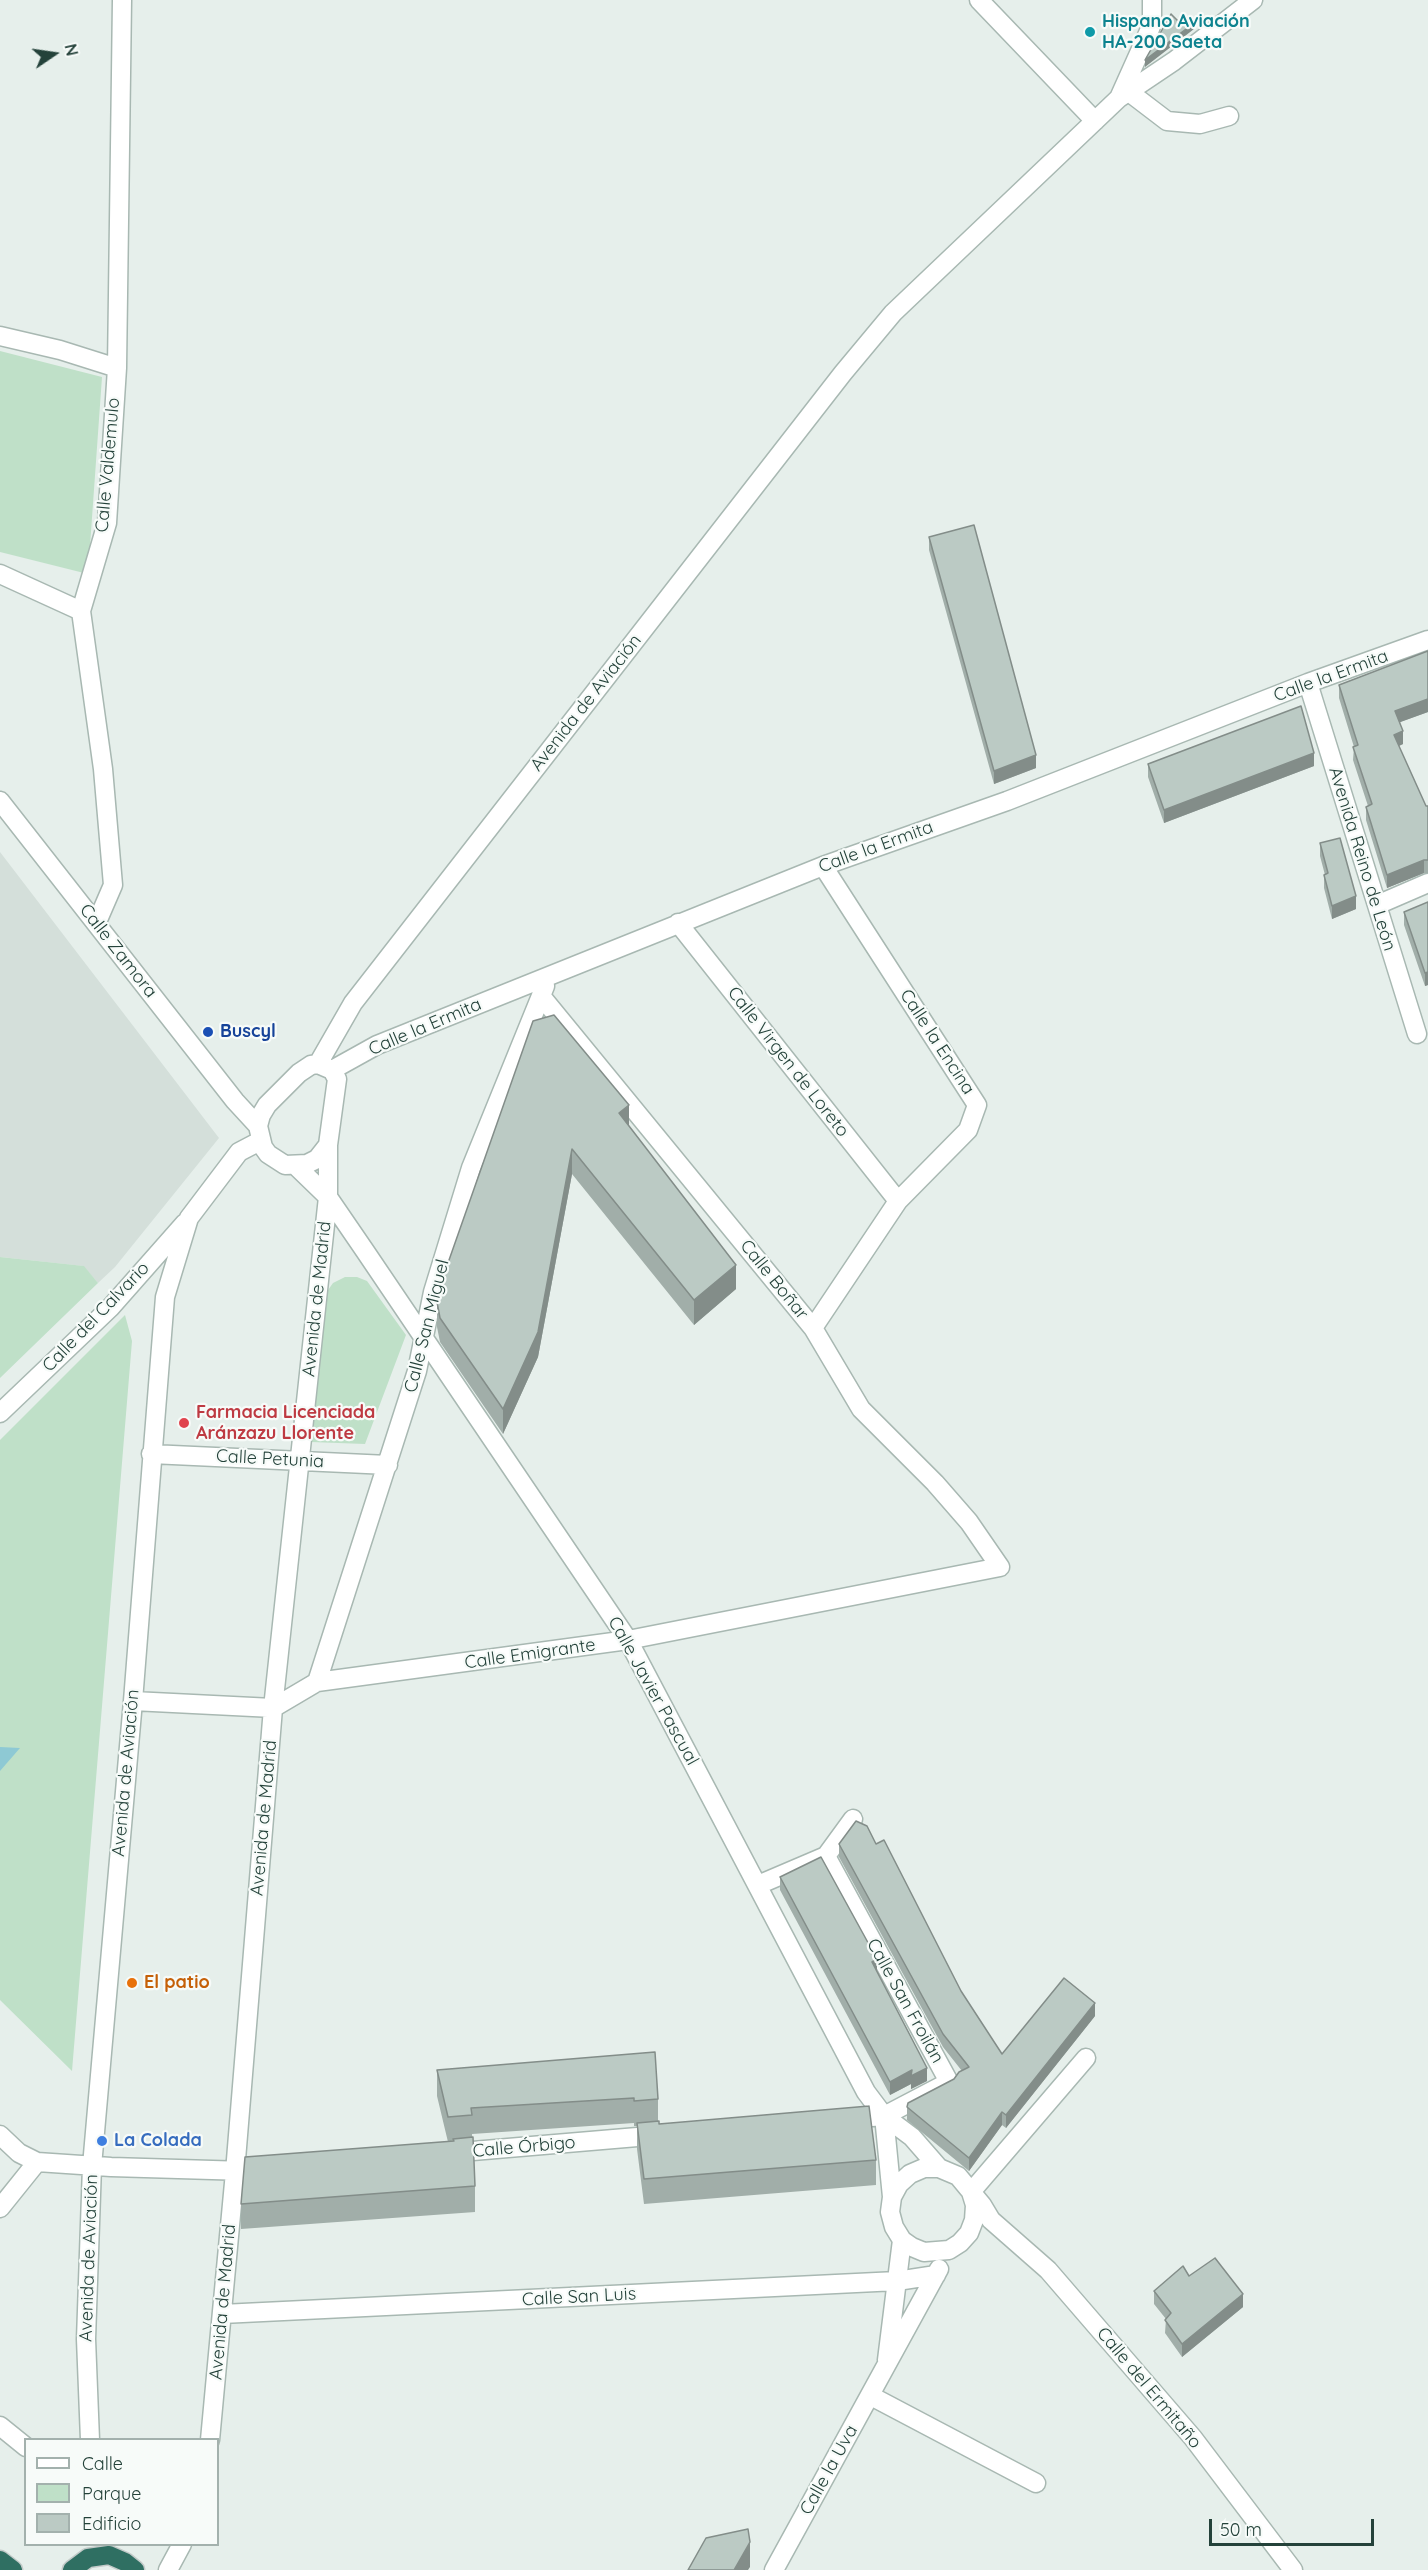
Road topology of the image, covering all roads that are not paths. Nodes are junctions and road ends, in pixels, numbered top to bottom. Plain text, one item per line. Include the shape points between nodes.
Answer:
1 (122, 0) edge
2 (979, 0) edge
3 (1152, 0) edge
4 (1253, 0) edge
5 (1124, 95) junction
6 (1229, 116) dead end
7 (1095, 121) junction
8 (0, 336) edge
9 (117, 368) junction
10 (0, 574) edge
11 (81, 611) junction
12 (1428, 640) edge
13 (1308, 683) junction
14 (1, 803) edge
15 (822, 866) junction
16 (1428, 883) edge
17 (1377, 905) junction
18 (97, 922) junction
19 (678, 924) junction
20 (548, 975) junction
21 (541, 996) junction
22 (1417, 1034) dead end
23 (325, 1067) junction
24 (235, 1101) junction
25 (267, 1105) junction
26 (259, 1133) junction
27 (328, 1145) junction
28 (296, 1166) junction
29 (328, 1197) junction
30 (898, 1201) junction
31 (189, 1218) junction
32 (813, 1328) junction
33 (424, 1339) junction
34 (0, 1413) edge
35 (151, 1454) junction
36 (298, 1460) junction
37 (388, 1465) junction
38 (1000, 1567) joint
39 (628, 1640) junction
40 (317, 1682) junction
41 (133, 1701) junction
42 (273, 1708) junction
43 (853, 1819) dead end
44 (826, 1856) junction
45 (758, 1885) junction
46 (1086, 2058) dead end
47 (884, 2116) junction
48 (825, 2121) edge
49 (683, 2133) edge
50 (0, 2135) edge
51 (436, 2154) edge
52 (37, 2162) junction
53 (92, 2166) junction
54 (939, 2168) junction
55 (259, 2170) edge
56 (235, 2172) junction
57 (971, 2192) junction
58 (892, 2197) junction
59 (0, 2208) edge
60 (991, 2220) junction
61 (969, 2233) junction
62 (902, 2240) junction
63 (949, 2250) junction
64 (936, 2275) junction
65 (897, 2281) junction
66 (222, 2314) junction
67 (885, 2370) junction
68 (871, 2396) junction
69 (0, 2426) edge
70 (90, 2438) edge
71 (210, 2438) edge
72 (24, 2445) edge
73 (1036, 2483) dead end
74 (181, 2546) edge
75 (90, 2551) edge
76 (0, 2560) edge
77 (13, 2570) edge
78 (72, 2570) edge
79 (135, 2570) edge
80 (168, 2570) edge
81 (774, 2570) edge
82 (1293, 2570) edge

1 - 9 street, Calle Valdemulo
2 - 7 street
3 - 5 street via 1150,29
4 - 5 street
5 - 6 street via 1167,122 1200,124
5 - 7 street, Avenida de Aviación
7 - 23 street, Avenida de Aviación via 893,313 843,373 353,1003
8 - 9 street
9 - 11 street, Calle Valdemulo via 107,523
10 - 11 street
11 - 18 street, Calle Valdemulo via 103,769 113,885
12 - 13 street, Calle la Ermita
13 - 15 street, Calle la Ermita via 1007,801
13 - 17 street, Avenida Reino de León
14 - 18 street, Calle Zamora
15 - 19 street, Calle la Ermita
15 - 30 street, Calle la Encina via 977,1105 968,1130
16 - 17 street
17 - 22 street, Avenida Reino de León
18 - 24 street, Calle Zamora
19 - 20 street, Calle la Ermita
19 - 30 street, Calle Virgen de Loreto
20 - 21 street, Calle San Miguel
20 - 23 street, Calle la Ermita
21 - 32 street, Calle Boñar
21 - 33 street, Calle San Miguel via 471,1168 433,1292
23 - 25 street via 304,1068
23 - 27 street via 338,1085
24 - 25 street
24 - 26 street, Calle Zamora
25 - 26 street via 261,1115
26 - 28 street via 268,1154 276,1161
26 - 31 street, Avenida de Aviación via 239,1152
27 - 28 street via 317,1159
27 - 29 street
28 - 29 street, Calle Javier Pascual
29 - 33 street, Calle Javier Pascual
29 - 36 street, Avenida de Madrid
30 - 32 street, Calle la Encina
31 - 34 street, Calle del Calvario via 110,1308
31 - 35 street, Avenida de Aviación via 165,1297
32 - 38 street, Calle Boñar via 861,1409 935,1483 969,1522
33 - 37 street, Calle San Miguel
33 - 39 street, Calle Javier Pascual
35 - 36 street, Calle Petunia
35 - 41 street, Avenida de Aviación
36 - 37 street, Calle Petunia
36 - 42 street, Avenida de Madrid
37 - 40 street, Calle San Miguel
38 - 39 street, Calle Emigrante
39 - 40 street, Calle Emigrante
39 - 45 street, Calle Javier Pascual
40 - 42 street, Calle Emigrante
41 - 42 street
41 - 53 street, Avenida de Aviación
42 - 56 street, Avenida de Madrid
43 - 44 street
44 - 45 street
44 - 47 street, Calle San Froilán via 949,2082
45 - 47 street, Calle Javier Pascual via 867,2092
46 - 57 street
47 - 48 street
47 - 54 street, Calle Javier Pascual via 912,2137
47 - 58 street, Calle Javier Pascual
49 - 51 street, Calle Órbigo
50 - 52 street via 19,2153
52 - 53 street
52 - 59 street
53 - 56 street
53 - 70 street, Avenida de Aviación via 86,2339
54 - 57 street via 958,2176
54 - 58 street via 924,2168 910,2174
55 - 56 street
56 - 66 street, Avenida de Madrid
57 - 60 street, Calle del Ermitaño
57 - 61 street via 975,2205
58 - 62 street via 892,2219
60 - 61 street
60 - 82 street, Calle del Ermitaño via 1048,2270 1193,2438
61 - 63 street
62 - 63 street via 924,2252
62 - 65 street, Calle la Uva
63 - 64 street, Calle la Uva
64 - 65 street, Calle San Luis
64 - 67 street, Calle la Uva
65 - 66 street, Calle San Luis
65 - 67 street, Calle la Uva
66 - 71 street, Avenida de Madrid
67 - 68 street, Calle la Uva
68 - 73 street
68 - 81 street, Calle la Uva
69 - 72 street
74 - 80 street
75 - 78 highway
75 - 79 highway via 109,2555
76 - 77 highway

